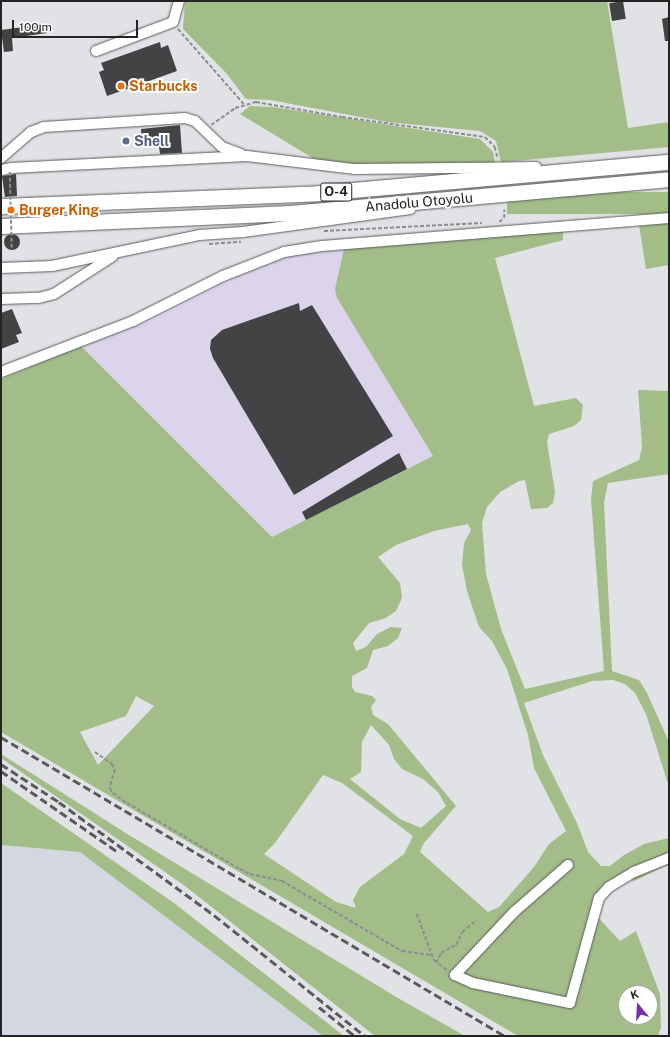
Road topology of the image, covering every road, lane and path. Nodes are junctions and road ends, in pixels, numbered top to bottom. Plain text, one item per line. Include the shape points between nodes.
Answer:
1 (179, 1) edge
2 (177, 28) dead end
3 (96, 51) dead end
4 (244, 104) junction
5 (204, 130) junction
6 (247, 156) junction
7 (1, 158) edge
8 (499, 161) dead end
9 (668, 162) edge
10 (6, 171) edge
11 (669, 179) edge
12 (535, 193) junction
13 (1, 206) edge
14 (504, 210) dead end
15 (669, 218) edge
16 (489, 223) dead end
17 (496, 223) dead end
18 (1, 226) edge
19 (318, 232) dead end
20 (248, 241) dead end
21 (208, 244) dead end
22 (12, 249) dead end
23 (118, 253) junction
24 (1, 268) edge
25 (1, 299) edge
26 (1, 372) edge
27 (95, 752) dead end
28 (669, 858) edge
29 (568, 865) dead end
30 (417, 914) dead end
31 (477, 920) dead end
32 (431, 955) junction
33 (436, 962) junction
34 (455, 975) junction

1 - 3 street via 173,22
2 - 4 path
4 - 5 path
4 - 8 path via 262,103 485,137 495,147
5 - 6 street via 222,147
5 - 7 street via 195,121 185,118 44,127 31,132
6 - 9 street via 332,167 381,170
6 - 10 street via 11,168
9 - 13 highway, Anadolu Otoyolu / O-4 via 319,193
10 - 22 path, bridge
11 - 12 highway, Anadolu Otoyolu / O-4
12 - 18 highway, Anadolu Otoyolu / O-4 via 290,212
12 - 23 street via 243,232 199,235
14 - 17 path via 504,218
15 - 26 street via 322,246 284,252 223,276 133,321
16 - 19 path
20 - 21 path
23 - 24 street via 52,266
23 - 25 street via 54,294 39,298
27 - 32 path via 112,764 115,770 110,788 127,803 240,869 250,874 282,881 402,951
28 - 34 street via 609,887 599,898 570,1004 473,983
29 - 34 street via 515,911
30 - 32 path
31 - 33 path via 462,932 456,946 441,953
32 - 33 path
33 - 34 path

